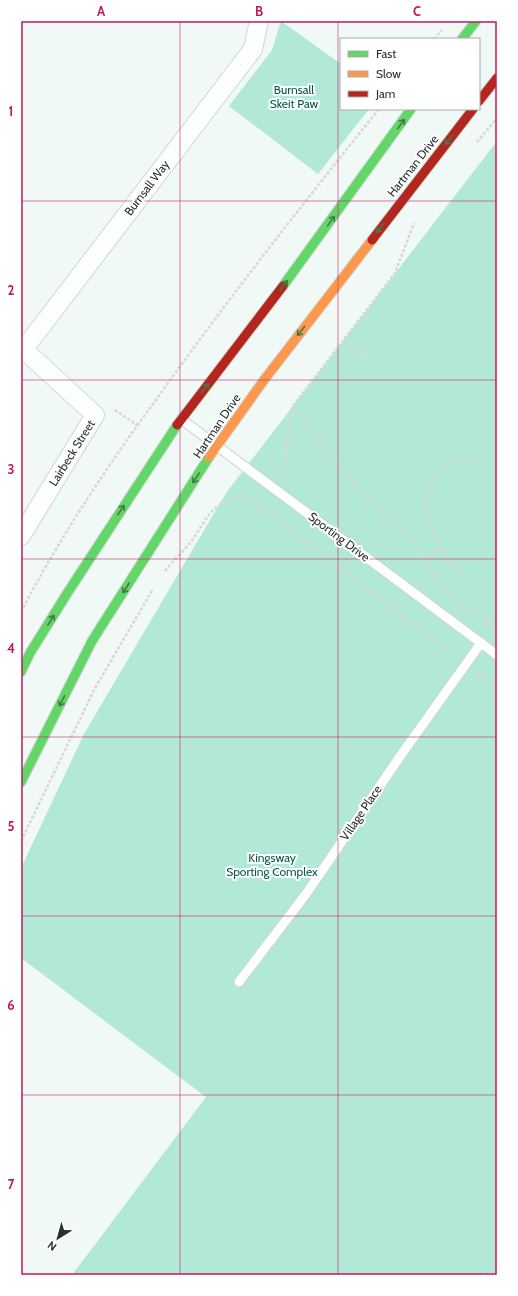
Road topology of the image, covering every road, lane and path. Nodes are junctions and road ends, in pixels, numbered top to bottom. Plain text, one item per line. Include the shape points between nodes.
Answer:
1 (259, 21) edge
2 (471, 21) edge
3 (476, 21) edge
4 (464, 36) edge
5 (497, 78) edge
6 (480, 100) edge
7 (378, 110) edge
8 (410, 110) edge
9 (472, 110) edge
10 (344, 339) dead end
11 (23, 348) edge
12 (360, 361) dead end
13 (292, 407) dead end
14 (181, 419) junction
15 (217, 445) junction
16 (478, 458) dead end
17 (256, 504) dead end
18 (21, 536) edge
19 (442, 549) junction
20 (425, 559) junction
21 (461, 577) dead end
22 (497, 609) edge
23 (21, 612) edge
24 (488, 622) junction
25 (497, 629) edge
26 (482, 643) junction
27 (497, 654) edge
28 (466, 664) junction
29 (21, 672) edge
30 (497, 687) edge
31 (21, 782) edge
32 (239, 982) dead end

1 - 11 street, Burnsall Way via 253,48
2 - 4 main road
3 - 4 main road
5 - 6 main road
7 - 23 path via 226,302 104,471 47,563
14 -> 8 main road via 309,253
9 -> 15 main road, Hartman Drive via 264,380
10 - 12 path via 365,355
11 - 18 street, Lairbeck Street via 95,415
13 - 20 path via 354,485
14 - 15 lane, Sporting Drive
29 -> 14 main road via 68,592
15 - 26 lane, Sporting Drive
15 -> 31 main road, Hartman Drive via 92,641
16 - 19 path via 448,461 427,490 424,515
17 - 28 path
19 - 20 path
19 - 21 path
20 - 24 path via 439,586
22 - 24 path
24 - 25 path
26 - 27 lane, Sporting Drive
26 - 28 lane, Village Place
28 - 30 path
28 - 32 lane, Village Place via 306,894

